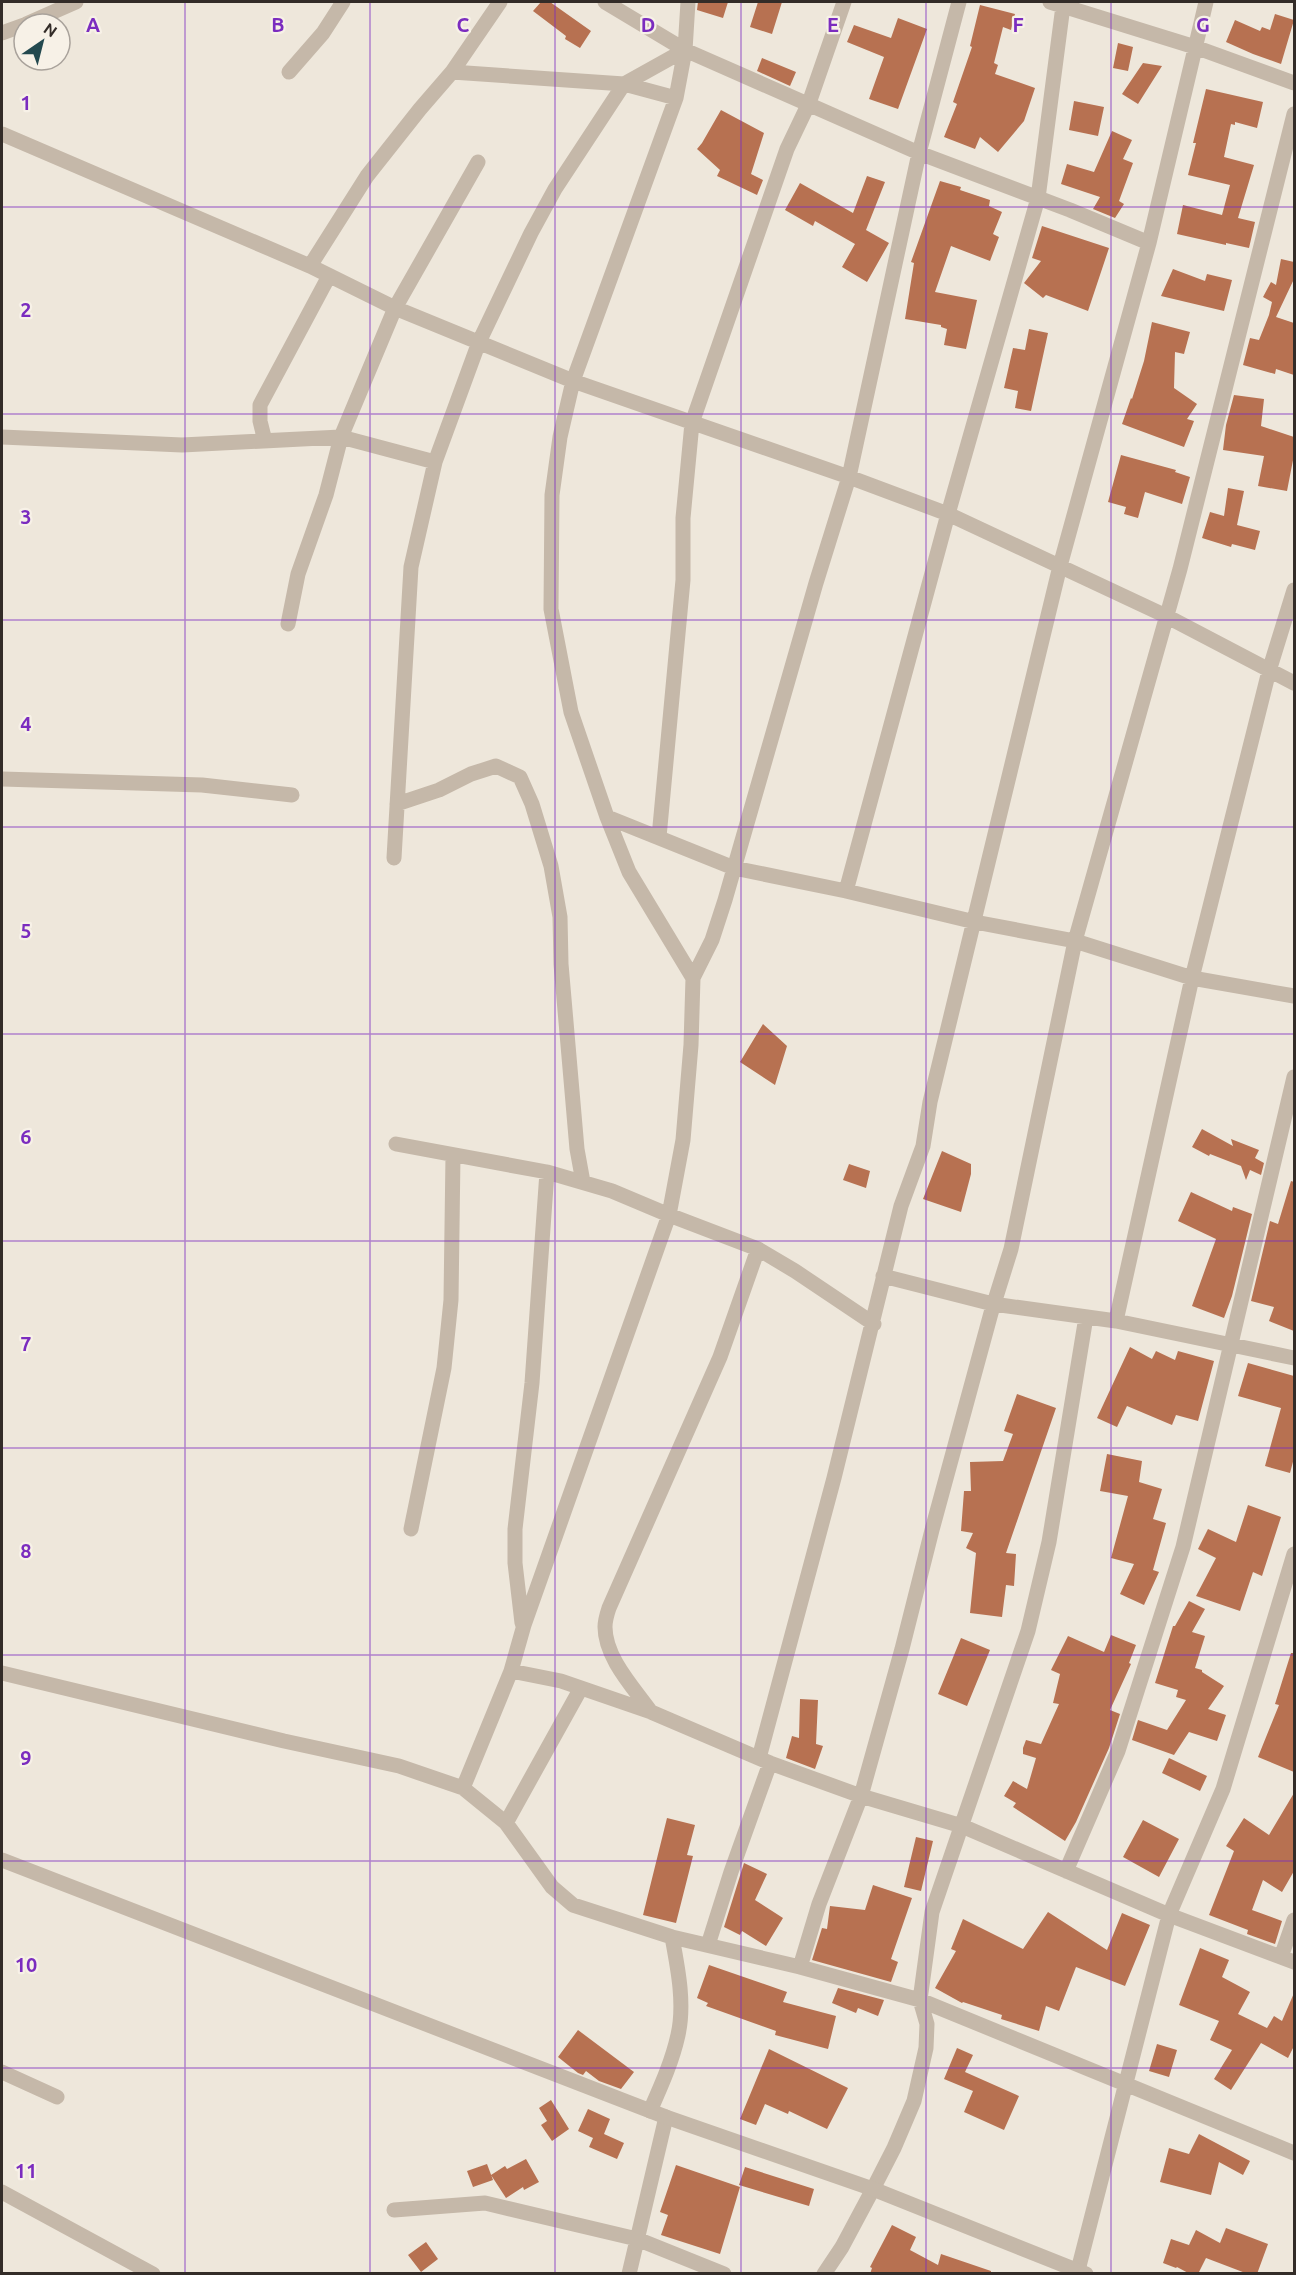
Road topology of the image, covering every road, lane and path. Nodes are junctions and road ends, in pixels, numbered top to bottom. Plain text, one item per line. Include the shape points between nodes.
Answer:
1 (76, 2) edge
2 (343, 2) edge
3 (500, 2) edge
4 (606, 2) edge
5 (688, 2) edge
6 (844, 2) edge
7 (959, 2) edge
8 (1206, 2) edge
9 (1056, 4) edge
10 (53, 12) edge
11 (1195, 47) junction
12 (685, 50) junction
13 (289, 72) dead end
14 (452, 72) junction
15 (1294, 83) edge
16 (624, 84) junction
17 (676, 98) junction
18 (809, 103) junction
19 (1294, 114) edge
20 (2, 135) edge
21 (919, 153) junction
22 (478, 162) dead end
23 (1038, 198) junction
24 (1149, 243) junction
25 (310, 266) junction
26 (329, 276) junction
27 (395, 308) junction
28 (479, 342) junction
29 (573, 381) junction
30 (692, 423) junction
31 (2, 437) edge
32 (341, 437) junction
33 (265, 441) junction
34 (435, 462) junction
35 (849, 477) junction
36 (948, 514) junction
37 (1060, 566) junction
38 (1294, 590) edge
39 (1166, 616) junction
40 (288, 624) dead end
41 (1269, 671) junction
42 (1294, 683) edge
43 (2, 779) edge
44 (292, 795) dead end
45 (397, 804) junction
46 (608, 818) junction
47 (659, 837) junction
48 (394, 858) dead end
49 (734, 868) junction
50 (846, 891) junction
51 (975, 922) junction
52 (1075, 941) junction
53 (693, 978) junction
54 (1192, 978) junction
55 (1294, 996) edge
56 (1294, 1077) edge
57 (396, 1144) dead end
58 (453, 1155) junction
59 (547, 1172) junction
60 (583, 1182) junction
61 (669, 1215) junction
62 (758, 1249) junction
63 (883, 1276) junction
64 (993, 1304) junction
65 (1086, 1317) junction
66 (1116, 1321) junction
67 (874, 1324) junction
68 (1230, 1346) junction
69 (1294, 1358) edge
70 (411, 1529) dead end
71 (1294, 1554) edge
72 (523, 1629) junction
73 (511, 1671) junction
74 (2, 1673) edge
75 (581, 1688) junction
76 (651, 1712) junction
77 (764, 1760) junction
78 (463, 1788) junction
79 (861, 1796) junction
80 (506, 1823) junction
81 (962, 1826) junction
82 (2, 1860) edge
83 (1066, 1871) junction
84 (1169, 1915) junction
85 (1294, 1920) edge
86 (672, 1937) junction
87 (708, 1945) junction
88 (1288, 1960) edge
89 (800, 1967) junction
90 (920, 2000) junction
91 (2, 2072) edge
92 (1127, 2083) junction
93 (57, 2097) dead end
94 (650, 2111) junction
95 (666, 2117) junction
96 (1294, 2152) edge
97 (873, 2189) junction
98 (2, 2192) edge
99 (394, 2210) dead end
100 (637, 2239) junction
101 (1080, 2272) edge
102 (153, 2274) edge
103 (629, 2274) edge
104 (724, 2274) edge
105 (824, 2274) edge

1 - 10 street
2 - 13 street via 323,33
3 - 14 street
4 - 12 street
5 - 12 street
6 - 18 street
7 - 21 street
8 - 11 street
9 - 11 street
9 - 23 street
11 - 15 street
11 - 24 street
12 - 16 street
12 - 17 street
12 - 18 street
14 - 16 street
14 - 25 street via 367,176
16 - 17 street
16 - 28 street via 555,189
17 - 29 street
18 - 21 street
18 - 30 street via 787,149
19 - 39 street
20 - 25 street
21 - 23 street
21 - 35 street
22 - 27 street
23 - 24 street
23 - 36 street
24 - 37 street
25 - 26 street
26 - 27 street
26 - 33 street via 260,405
27 - 28 street
27 - 32 street
28 - 29 street
28 - 34 street
29 - 30 street
29 - 46 street via 552,495 551,609 572,712
30 - 35 street
30 - 47 street via 683,518 683,580
31 - 33 street via 182,445
32 - 33 street
32 - 34 street
32 - 40 street via 326,495 298,574
34 - 45 street via 411,567
35 - 36 street
35 - 49 street
36 - 37 street
36 - 50 street
37 - 39 street
37 - 51 street
38 - 41 street
39 - 41 street
39 - 52 street
41 - 42 street
41 - 54 street
43 - 44 street via 202,785
45 - 48 street
45 - 60 street via 496,766 520,777 551,866 560,917 577,1149
46 - 47 street
46 - 53 street via 629,872
47 - 49 street
49 - 50 street
49 - 53 street via 712,939
50 - 51 street
51 - 52 street
51 - 63 street via 930,1102 923,1146
52 - 54 street
52 - 64 street via 1011,1249
53 - 61 street via 692,1045 683,1140
54 - 55 street
54 - 66 street
56 - 68 street
57 - 58 street
58 - 59 street
58 - 70 street via 452,1300 444,1368
59 - 60 street
59 - 72 street via 532,1383 515,1529
60 - 61 street
61 - 62 street
61 - 72 street
62 - 67 street
62 - 76 street via 720,1357 609,1608 605,1626 614,1659
63 - 64 street
63 - 67 street
64 - 65 street
64 - 79 street
65 - 66 street
65 - 81 street via 1049,1542 1028,1631
66 - 68 street
67 - 77 street
68 - 69 street
68 - 83 street via 1183,1547 1118,1751
71 - 84 street via 1223,1789
72 - 73 street
73 - 75 street
73 - 78 street
74 - 78 street via 399,1766
75 - 76 street
75 - 80 street
76 - 77 street
77 - 79 street
77 - 87 street
78 - 80 street
79 - 81 street
79 - 89 street
80 - 86 street via 552,1887 573,1905
81 - 83 street
81 - 90 street via 932,1912
82 - 94 street
83 - 84 street
84 - 88 street
84 - 92 street
85 - 88 street
86 - 87 street
86 - 94 street via 681,2006 678,2034
87 - 89 street
89 - 90 street
90 - 92 street
90 - 97 street via 927,2024 922,2074 914,2102
91 - 93 street
92 - 96 street
92 - 101 street
94 - 95 street
95 - 97 street
95 - 100 street
97 - 101 street
97 - 105 street
98 - 102 street
99 - 100 street via 485,2203
100 - 103 street
100 - 104 street

